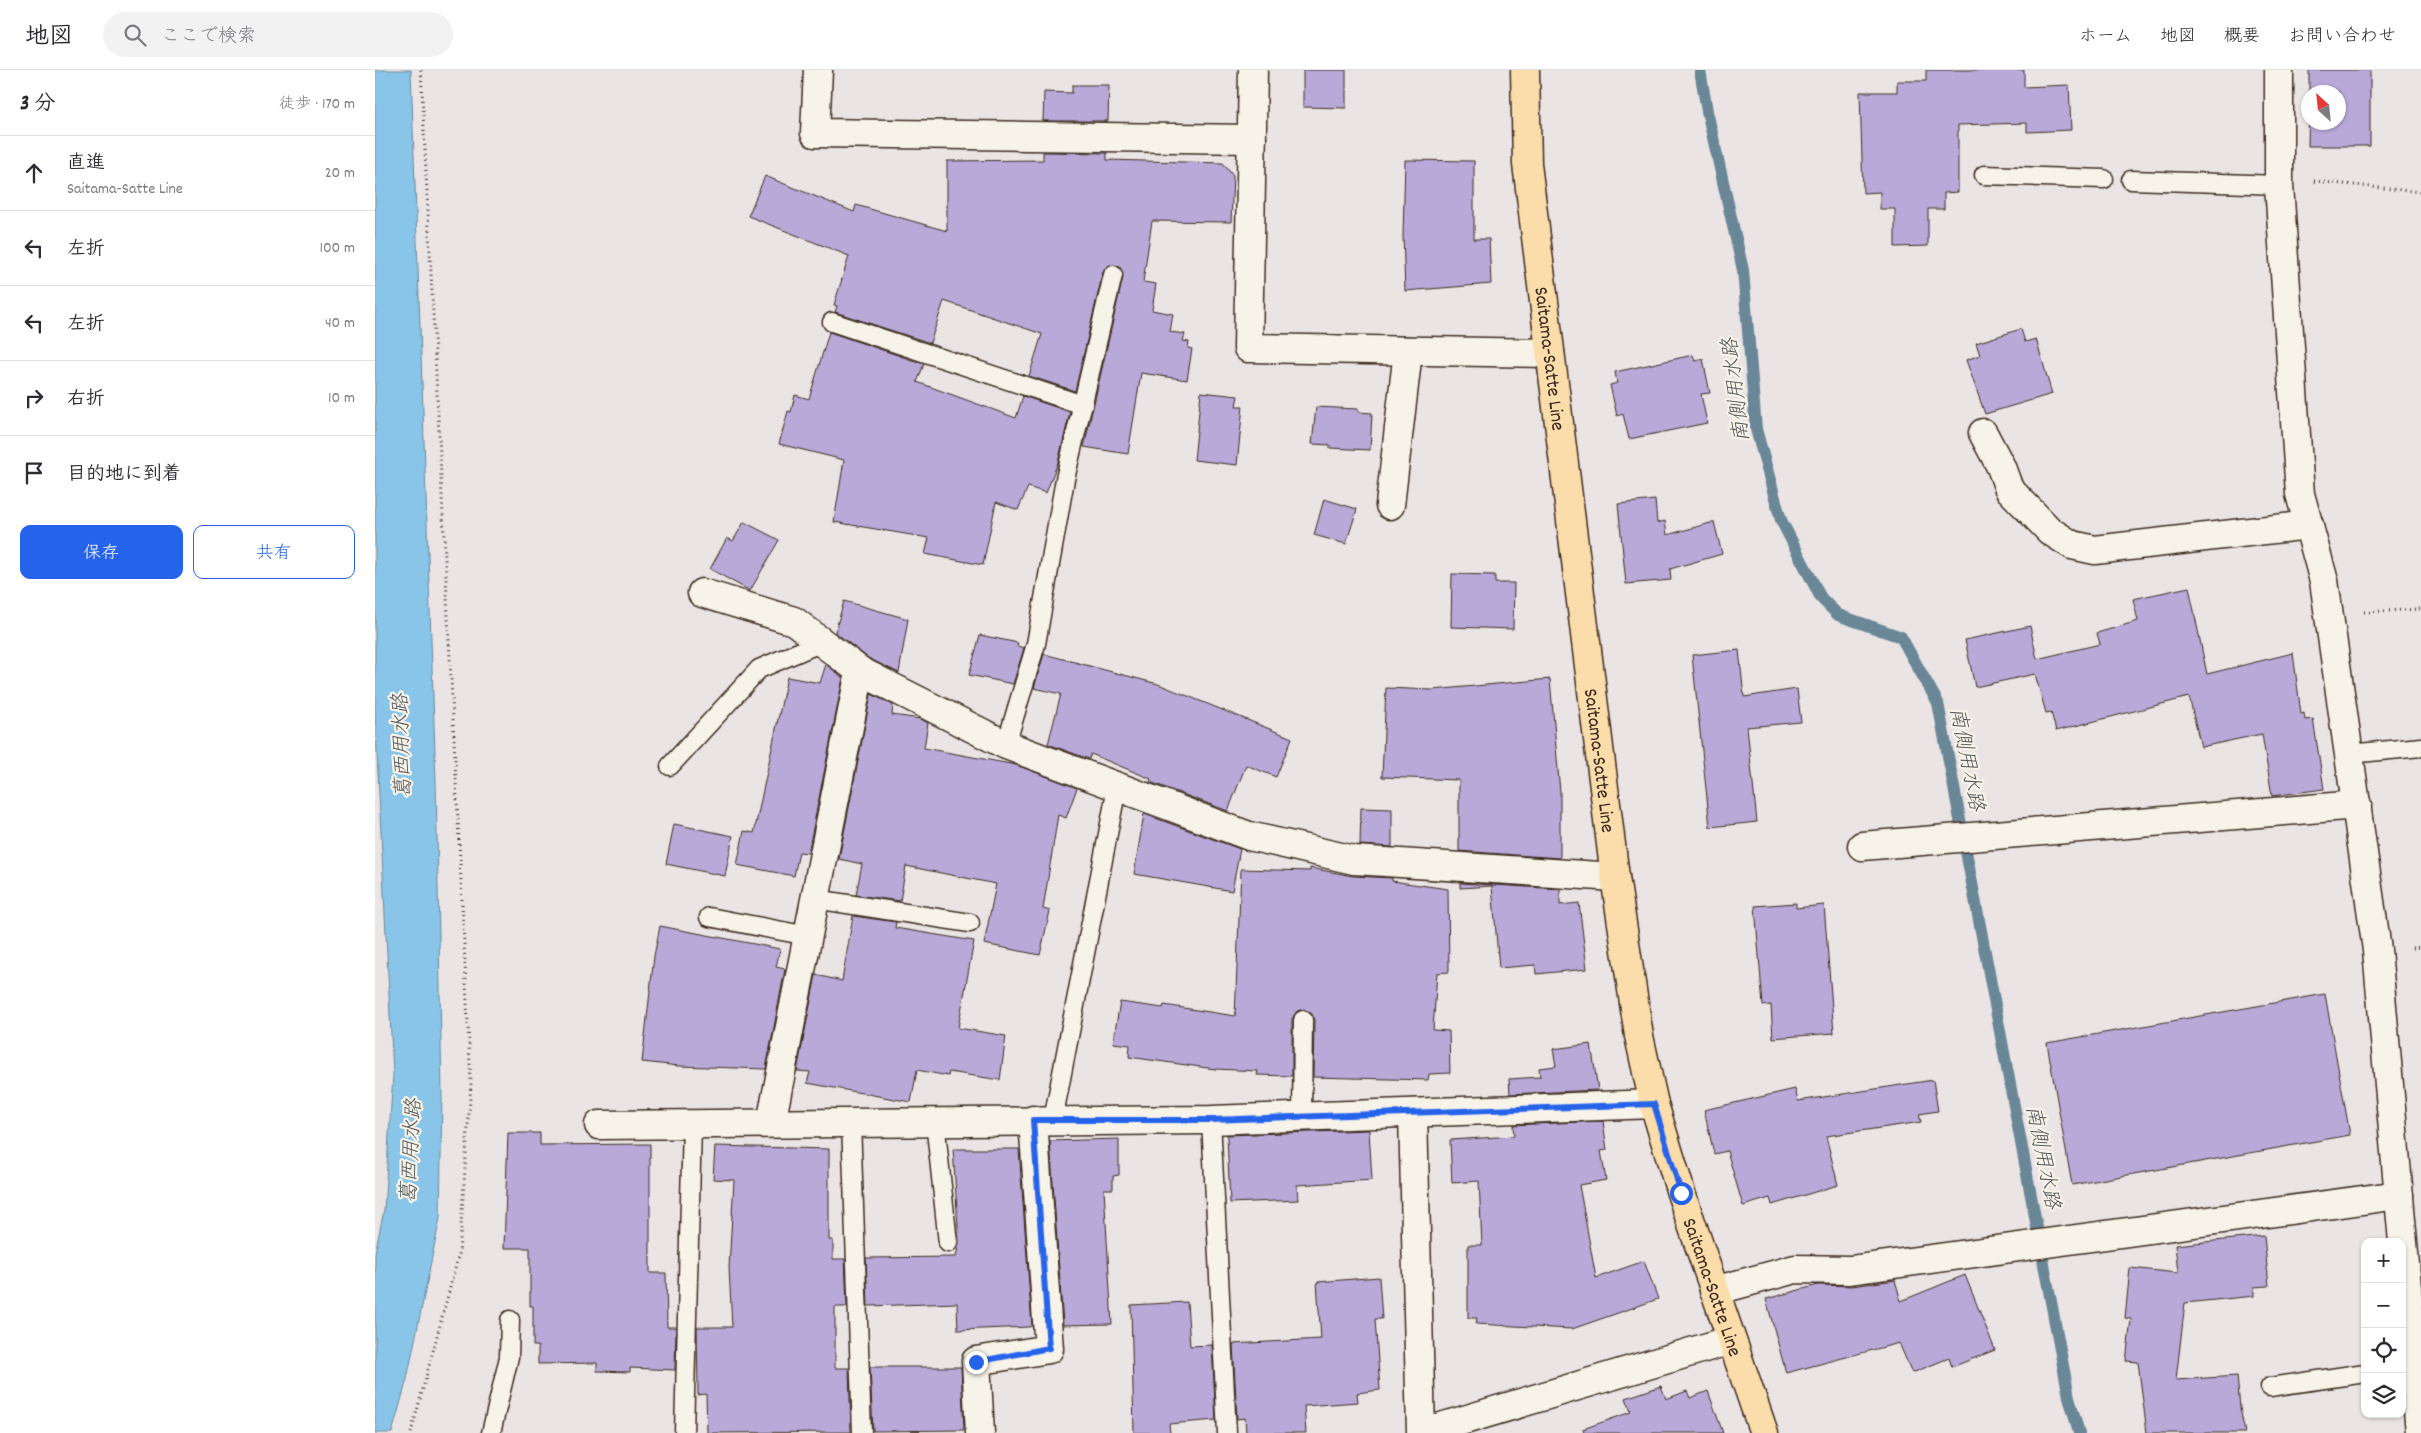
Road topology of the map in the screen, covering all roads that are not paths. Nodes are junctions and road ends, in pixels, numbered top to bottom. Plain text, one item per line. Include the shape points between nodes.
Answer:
1 (818, 70) edge
2 (1253, 70) edge
3 (1525, 70) edge
4 (2279, 70) edge
5 (1252, 139) junction
6 (1984, 175) dead end
7 (2104, 179) dead end
8 (2131, 180) dead end
9 (2279, 185) junction
10 (1113, 275) dead end
11 (832, 322) dead end
12 (1408, 350) junction
13 (1550, 353) junction
14 (1083, 405) junction
15 (1983, 433) dead end
16 (1390, 505) dead end
17 (2309, 525) junction
18 (702, 592) dead end
19 (822, 642) junction
20 (860, 671) junction
21 (1006, 745) junction
22 (2421, 748) edge
23 (2349, 754) junction
24 (670, 766) dead end
25 (1117, 787) junction
26 (2357, 805) junction
27 (1862, 846) dead end
28 (1615, 876) junction
29 (815, 899) junction
30 (709, 917) dead end
31 (970, 923) dead end
32 (808, 936) junction
33 (1303, 1020) dead end
34 (1654, 1104) junction
35 (1413, 1113) junction
36 (1302, 1117) junction
37 (1043, 1120) junction
38 (1211, 1120) junction
39 (935, 1121) junction
40 (851, 1122) junction
41 (771, 1123) junction
42 (599, 1124) dead end
43 (692, 1124) junction
44 (2399, 1195) junction
45 (948, 1243) dead end
46 (1713, 1291) junction
47 (510, 1320) dead end
48 (1731, 1340) junction
49 (2408, 1366) edge
50 (2361, 1374) edge
51 (2270, 1386) dead end
52 (491, 1433) edge
53 (684, 1433) edge
54 (862, 1433) edge
55 (980, 1433) edge
56 (1227, 1433) edge
57 (1763, 1433) edge
58 (2420, 1433) edge

1 - 5 street via 815,133
2 - 5 street
3 - 13 main road, Saitama-Satte Line via 1527,164
4 - 9 street
5 - 12 street via 1248,348
6 - 7 lane
8 - 9 lane
9 - 17 street via 2300,494
10 - 14 lane
11 - 14 lane
12 - 13 street
12 - 16 street
13 - 28 main road, Saitama-Satte Line
14 - 21 lane via 1065,479 1036,644
15 - 17 street via 2009,489 2049,531 2072,545 2095,550
17 - 23 street via 2324,581
18 - 19 street via 794,621
19 - 20 street
19 - 24 lane via 759,669
20 - 21 street
20 - 29 street
21 - 25 street
22 - 23 lane
23 - 26 street
25 - 28 street via 1249,836 1354,860
25 - 37 lane
26 - 27 street
26 - 44 street via 2377,950
28 - 34 main road, Saitama-Satte Line via 1627,969
29 - 31 lane
29 - 32 street
30 - 32 lane
32 - 41 street
33 - 36 lane
34 - 35 street
34 - 46 main road, Saitama-Satte Line
35 - 36 street
35 - 48 street via 1421,1432
36 - 38 street
37 - 38 street
37 - 39 street
37 - 55 street via 1049,1348 976,1362
38 - 56 lane
39 - 40 street
39 - 45 lane
40 - 41 street
40 - 54 lane
41 - 43 street
42 - 43 street
43 - 53 lane
44 - 46 street via 1850,1270 1795,1269
44 - 49 street
46 - 48 main road, Saitama-Satte Line
47 - 52 lane via 509,1357
48 - 57 main road, Saitama-Satte Line
49 - 58 street
50 - 51 lane

